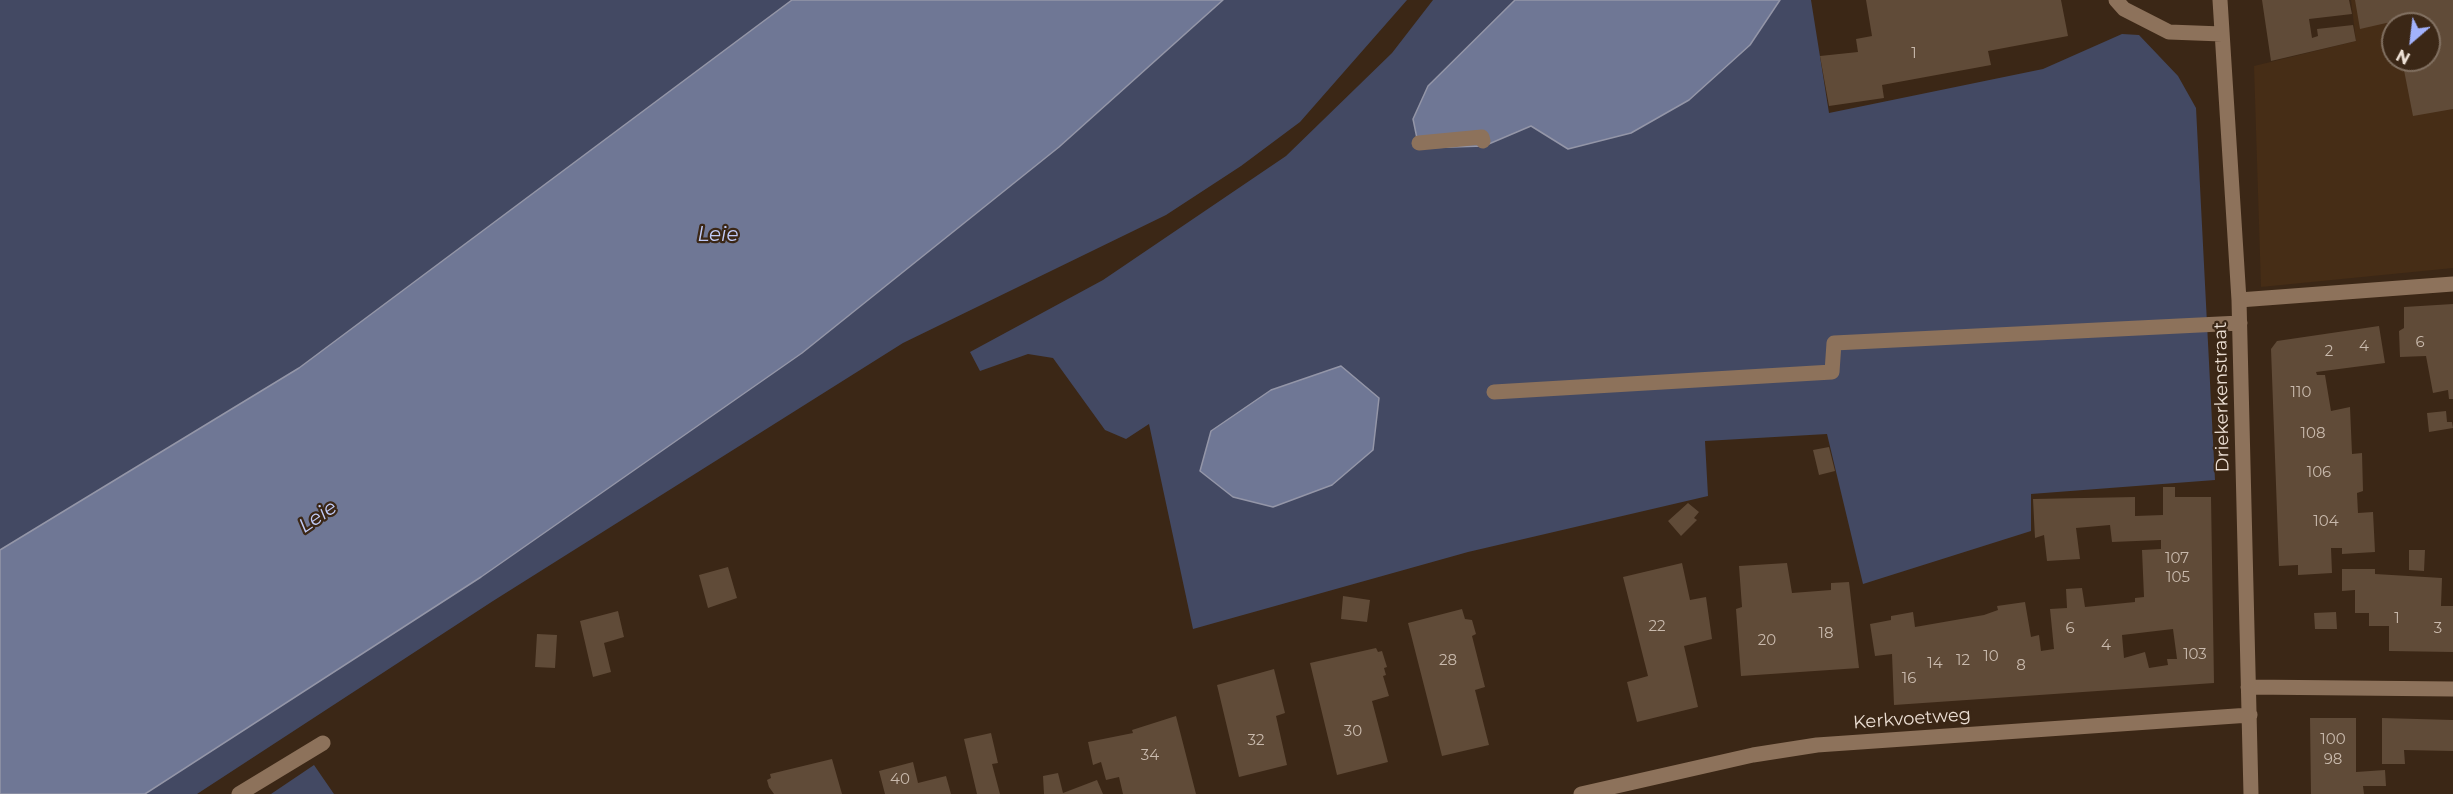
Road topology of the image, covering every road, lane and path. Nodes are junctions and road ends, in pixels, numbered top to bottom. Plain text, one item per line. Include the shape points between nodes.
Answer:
1 (2115, 0) edge
2 (2220, 0) edge
3 (2222, 34) junction
4 (1483, 141) dead end
5 (1419, 143) dead end
6 (2453, 284) edge
7 (2239, 300) junction
8 (2240, 324) junction
9 (1494, 392) dead end
10 (2248, 687) junction
11 (2453, 689) edge
12 (2250, 715) junction
13 (323, 743) dead end
14 (239, 794) edge
15 (1581, 794) edge
16 (2251, 794) edge

1 - 3 street via 2124,9 2169,32
2 - 3 street, Driekerkenstraat
3 - 7 street, Driekerkenstraat
4 - 5 street via 1482,137
6 - 7 street
7 - 8 street, Driekerkenstraat
8 - 9 street via 1834,343 1832,372
8 - 10 street, Driekerkenstraat
10 - 11 street
10 - 12 street, Driekerkenstraat
12 - 15 street, Kerkvoetweg via 1817,745 1752,754
12 - 16 street, Driekerkenstraat
13 - 14 street

